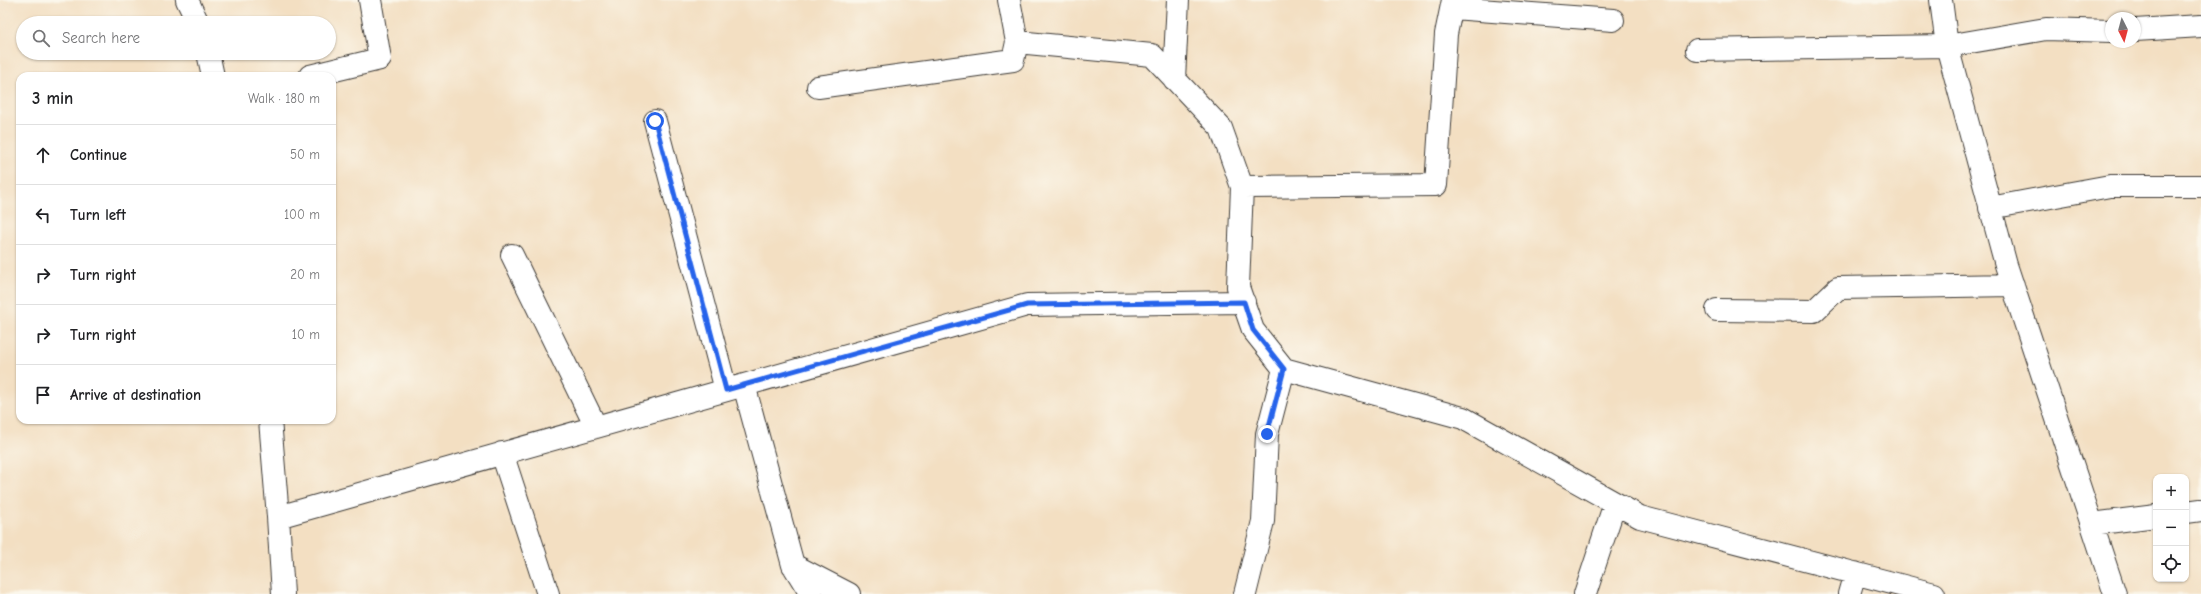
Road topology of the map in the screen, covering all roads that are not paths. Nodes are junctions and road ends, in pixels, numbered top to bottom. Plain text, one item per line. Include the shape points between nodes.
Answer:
1 (187, 0) edge
2 (370, 0) edge
3 (1008, 0) edge
4 (1178, 0) edge
5 (1941, 0) edge
6 (1453, 4) edge
7 (195, 16) edge
8 (1613, 20) dead end
9 (2201, 26) edge
10 (2141, 30) edge
11 (2105, 31) edge
12 (1017, 42) junction
13 (1946, 46) junction
14 (1697, 50) dead end
15 (210, 60) edge
16 (212, 72) edge
17 (328, 72) edge
18 (1174, 79) junction
19 (818, 87) dead end
20 (655, 121) dead end
21 (2201, 186) edge
22 (1242, 187) junction
23 (1990, 208) junction
24 (512, 254) dead end
25 (2013, 285) junction
26 (1244, 302) junction
27 (1717, 310) dead end
28 (1284, 369) junction
29 (735, 388) junction
30 (270, 424) edge
31 (596, 427) junction
32 (502, 453) junction
33 (1615, 503) junction
34 (2201, 510) edge
35 (2189, 512) edge
36 (2153, 516) edge
37 (278, 517) junction
38 (2092, 524) junction
39 (794, 565) junction
40 (1855, 573) junction
41 (283, 594) edge
42 (548, 594) edge
43 (810, 594) edge
44 (847, 594) edge
45 (1245, 594) edge
46 (1585, 594) edge
47 (1849, 594) edge
48 (1934, 594) edge
49 (2115, 594) edge

1 - 7 street
2 - 17 street via 380,60
3 - 12 street
4 - 18 street
5 - 13 street
6 - 8 street
6 - 22 street via 1446,34 1436,185
9 - 10 street
11 - 13 street via 2046,29
12 - 18 street via 1152,55
12 - 19 street via 1013,60
13 - 14 street
13 - 23 street
15 - 16 street
18 - 22 street via 1221,128
20 - 29 street
21 - 23 street via 2110,186
22 - 26 street via 1238,287
23 - 25 street
24 - 31 street
25 - 27 street via 1838,288 1814,311
25 - 38 street
26 - 28 street via 1253,330
26 - 29 street via 1027,305
28 - 33 street via 1463,418
28 - 45 street via 1267,434 1262,521
29 - 31 street
29 - 39 street
30 - 37 street
31 - 32 street
32 - 37 street
32 - 42 street
33 - 40 street via 1640,517
33 - 46 street
34 - 35 street
36 - 38 street
37 - 41 street
38 - 49 street
39 - 43 street
39 - 44 street
40 - 47 street
40 - 48 street

